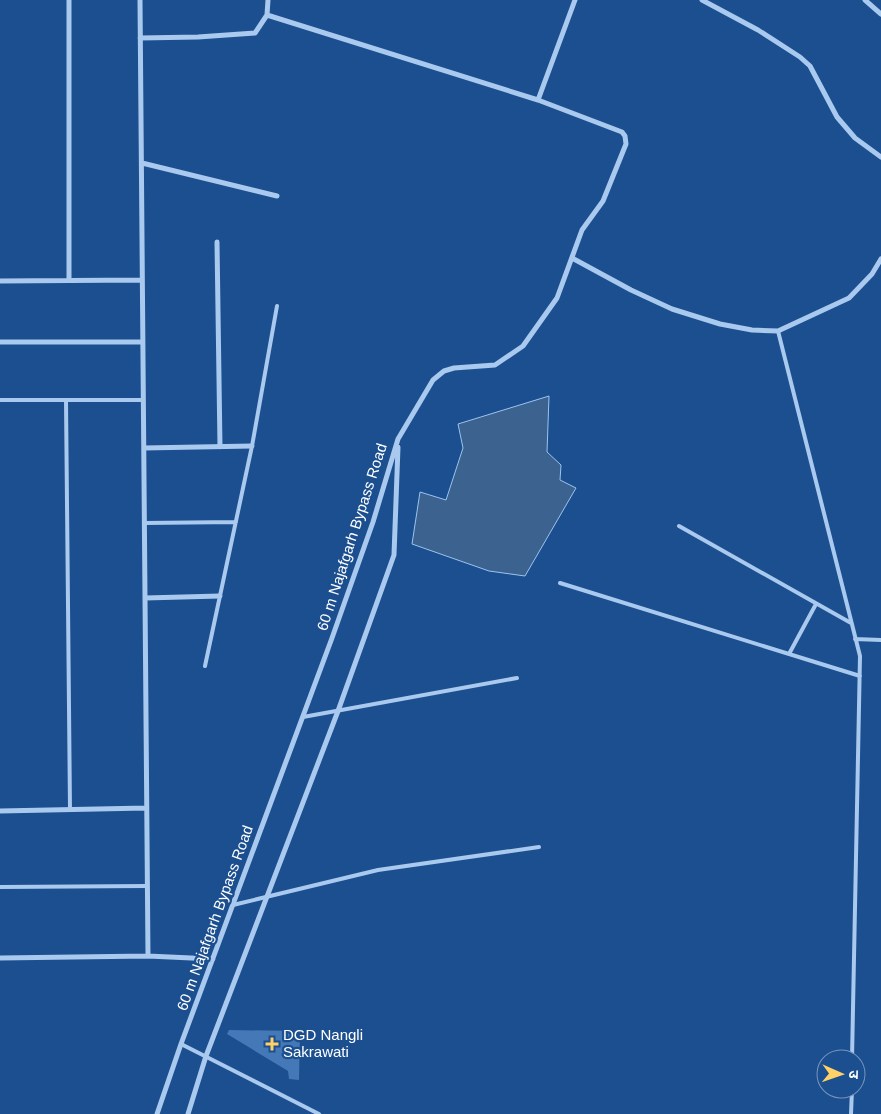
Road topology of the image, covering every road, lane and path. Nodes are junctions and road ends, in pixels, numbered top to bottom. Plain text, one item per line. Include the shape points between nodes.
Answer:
1 (69, 0) edge
2 (140, 0) edge
3 (268, 0) edge
4 (575, 0) edge
5 (702, 0) edge
6 (865, 0) edge
7 (881, 14) edge
8 (267, 15) junction
9 (140, 38) junction
10 (538, 100) junction
11 (881, 158) edge
12 (142, 163) junction
13 (277, 196) dead end
14 (217, 242) dead end
15 (572, 258) junction
16 (881, 259) edge
17 (69, 280) junction
18 (142, 280) junction
19 (0, 281) edge
20 (277, 306) dead end
21 (778, 331) junction
22 (0, 342) edge
23 (142, 342) junction
24 (0, 400) edge
25 (66, 400) junction
26 (143, 400) junction
27 (398, 439) junction
28 (252, 446) junction
29 (220, 447) junction
30 (144, 448) junction
31 (236, 522) junction
32 (144, 523) junction
33 (679, 526) dead end
34 (560, 583) dead end
35 (220, 596) junction
36 (144, 598) junction
37 (816, 604) junction
38 (851, 624) junction
39 (855, 639) junction
40 (881, 640) edge
41 (790, 654) junction
42 (205, 666) dead end
43 (860, 676) junction
44 (517, 678) dead end
45 (338, 711) junction
46 (303, 718) junction
47 (146, 808) junction
48 (70, 810) junction
49 (0, 811) edge
50 (539, 847) dead end
51 (147, 886) junction
52 (0, 887) edge
53 (267, 897) junction
54 (233, 905) junction
55 (148, 956) junction
56 (0, 958) edge
57 (213, 959) junction
58 (181, 1044) junction
59 (852, 1049) edge
60 (206, 1056) junction
61 (852, 1099) edge
62 (157, 1114) edge
63 (188, 1114) edge
64 (319, 1114) edge
65 (851, 1114) edge

1 - 17 street
2 - 9 street
3 - 8 street
4 - 10 street
5 - 11 street via 800,57 810,66 837,117 855,138
6 - 7 street
8 - 9 street via 255,33
8 - 10 street
9 - 12 street
10 - 15 street via 622,132 625,136 626,144 607,192 582,230
12 - 13 street
12 - 18 street
14 - 29 street
15 - 21 street via 672,309 720,324
15 - 27 street via 557,298 523,346 495,365 444,371 433,380
16 - 21 street via 872,274 849,298
17 - 18 street
17 - 19 street
18 - 23 street
20 - 28 lane
21 - 38 lane
22 - 23 street
23 - 26 street
24 - 25 lane
25 - 26 lane
25 - 48 lane
26 - 30 street
27 - 45 street, 60 m Najafgarh Bypass Road via 394,555
27 - 46 street, 60 m Najafgarh Bypass Road via 373,522
28 - 29 street
28 - 31 lane
29 - 30 street
30 - 32 street
31 - 32 lane
31 - 35 lane
32 - 36 street
33 - 37 lane
34 - 41 lane
35 - 36 street
35 - 42 lane
36 - 47 street
37 - 38 lane
37 - 41 lane
38 - 39 lane
39 - 40 lane
39 - 43 lane via 860,656
41 - 43 lane
43 - 59 lane
44 - 45 lane
45 - 46 lane
45 - 53 street, 60 m Najafgarh Bypass Road
46 - 54 street, 60 m Najafgarh Bypass Road
47 - 48 street
47 - 51 street
48 - 49 street
50 - 53 lane via 378,870
51 - 52 lane
51 - 55 street
53 - 54 lane
53 - 60 street, 60 m Najafgarh Bypass Road
54 - 57 street, 60 m Najafgarh Bypass Road
55 - 56 street
55 - 57 street
57 - 58 street, 60 m Najafgarh Bypass Road
58 - 60 lane
58 - 62 street, 60 m Najafgarh Bypass Road
60 - 63 street, 60 m Najafgarh Bypass Road
60 - 64 lane
61 - 65 lane

